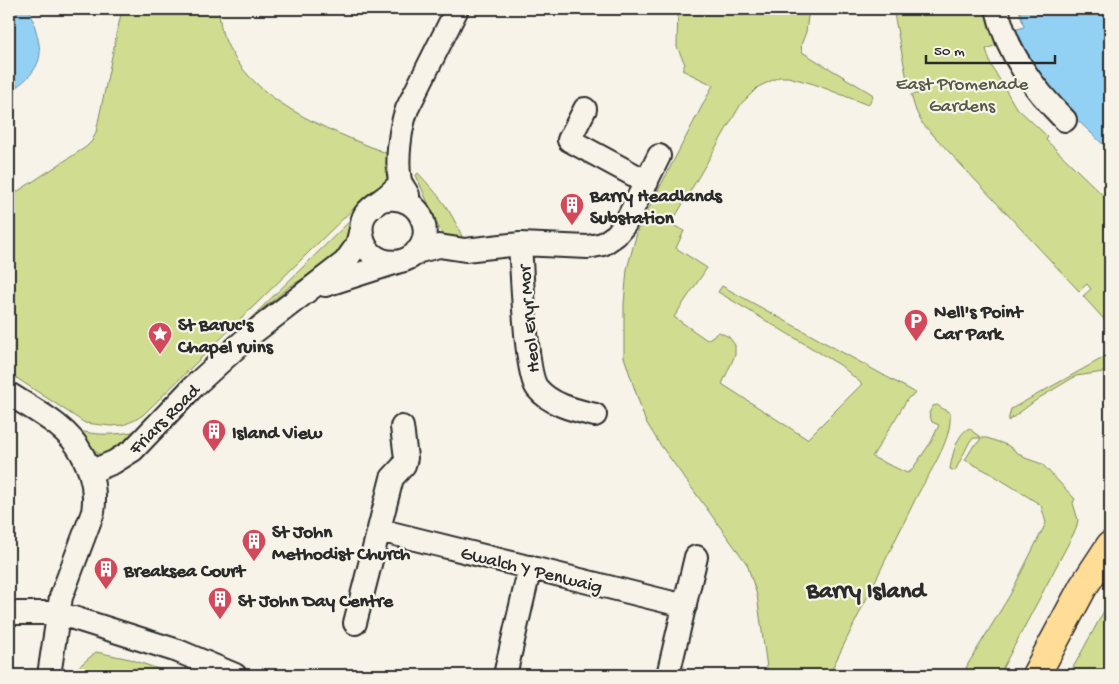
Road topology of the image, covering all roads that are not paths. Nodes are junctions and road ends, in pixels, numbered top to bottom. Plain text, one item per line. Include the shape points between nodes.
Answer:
1 (457, 9) edge
2 (997, 9) edge
3 (585, 110) dead end
4 (1065, 120) dead end
5 (659, 156) dead end
6 (647, 182) junction
7 (401, 183) junction
8 (382, 200) junction
9 (415, 207) junction
10 (361, 229) junction
11 (425, 229) junction
12 (520, 244) junction
13 (440, 246) junction
14 (407, 257) junction
15 (300, 297) junction
16 (9, 394) edge
17 (595, 415) dead end
18 (402, 427) dead end
19 (90, 472) junction
20 (379, 530) junction
21 (1110, 546) edge
22 (696, 558) dead end
23 (530, 567) junction
24 (684, 606) junction
25 (9, 613) edge
26 (58, 613) junction
27 (355, 623) dead end
28 (49, 675) edge
29 (235, 675) edge
30 (504, 675) edge
31 (668, 675) edge
32 (1036, 675) edge

1 - 7 street via 404,117 399,147
2 - 4 street via 1008,44 1025,73
3 - 6 street via 569,140
5 - 6 street, Heol Eryr Mor
6 - 12 street, Heol Eryr Mor via 625,224 603,244 580,248
7 - 8 street
7 - 9 street
8 - 9 street via 396,198
8 - 10 street via 367,211
9 - 11 street
10 - 14 street via 364,244 375,256 390,262
10 - 15 street, Friars Road via 357,246 349,258
11 - 13 street
11 - 14 street via 422,244
12 - 13 street, Heol Eryr Mor via 465,250
12 - 17 street, Heol Eryr Mor via 527,345 534,383 545,396 568,409
13 - 14 street, Heol Eryr Mor
14 - 15 street, Friars Road via 326,284
15 - 19 street, Friars Road via 212,368 132,450
16 - 19 street via 69,436 82,452
18 - 20 street via 406,458 392,478
19 - 26 street via 93,512 66,579
20 - 23 street, Gwalch Y Penwaig
20 - 27 street
21 - 32 main road via 1083,587
22 - 24 street
23 - 24 street, Gwalch Y Penwaig
23 - 30 street
24 - 31 street
25 - 26 street
26 - 28 street
26 - 29 street via 178,651

